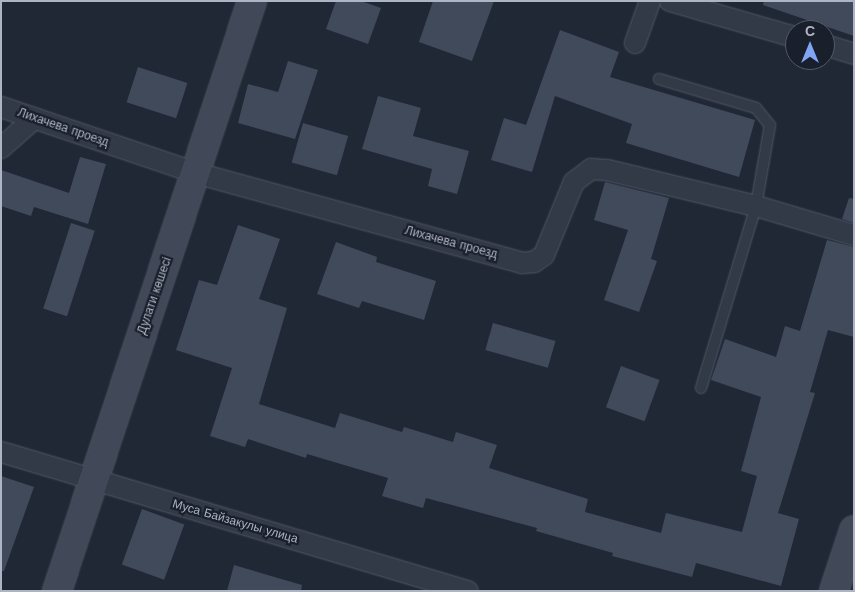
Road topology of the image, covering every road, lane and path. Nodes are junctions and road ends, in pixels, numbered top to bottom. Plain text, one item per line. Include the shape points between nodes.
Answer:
1 (252, 1) edge
2 (650, 1) edge
3 (670, 1) edge
4 (785, 34) edge
5 (635, 43) dead end
6 (835, 48) edge
7 (854, 54) edge
8 (659, 80) dead end
9 (1, 107) edge
10 (35, 118) junction
11 (1, 148) edge
12 (196, 173) junction
13 (756, 206) junction
14 (854, 234) edge
15 (701, 388) dead end
16 (1, 452) edge
17 (93, 480) junction
18 (854, 530) edge
19 (57, 591) edge
20 (468, 591) edge
21 (834, 591) edge

1 - 12 main road, Дулати көшесі
2 - 5 street
3 - 4 street
6 - 7 street
8 - 13 lane via 756,108 770,124
9 - 10 street, Лихачева проезд
10 - 11 street
10 - 12 street, Лихачева проезд
12 - 13 street, Лихачева проезд via 522,263 534,262 544,255 574,182 591,169 608,170
12 - 17 main road, Дулати көшесі
13 - 14 street, Лихачева проезд
13 - 15 lane
16 - 17 street, Муса Байзакулы улица
17 - 19 main road, Дулати көшесі
17 - 20 street, Муса Байзакулы улица
18 - 21 main road

